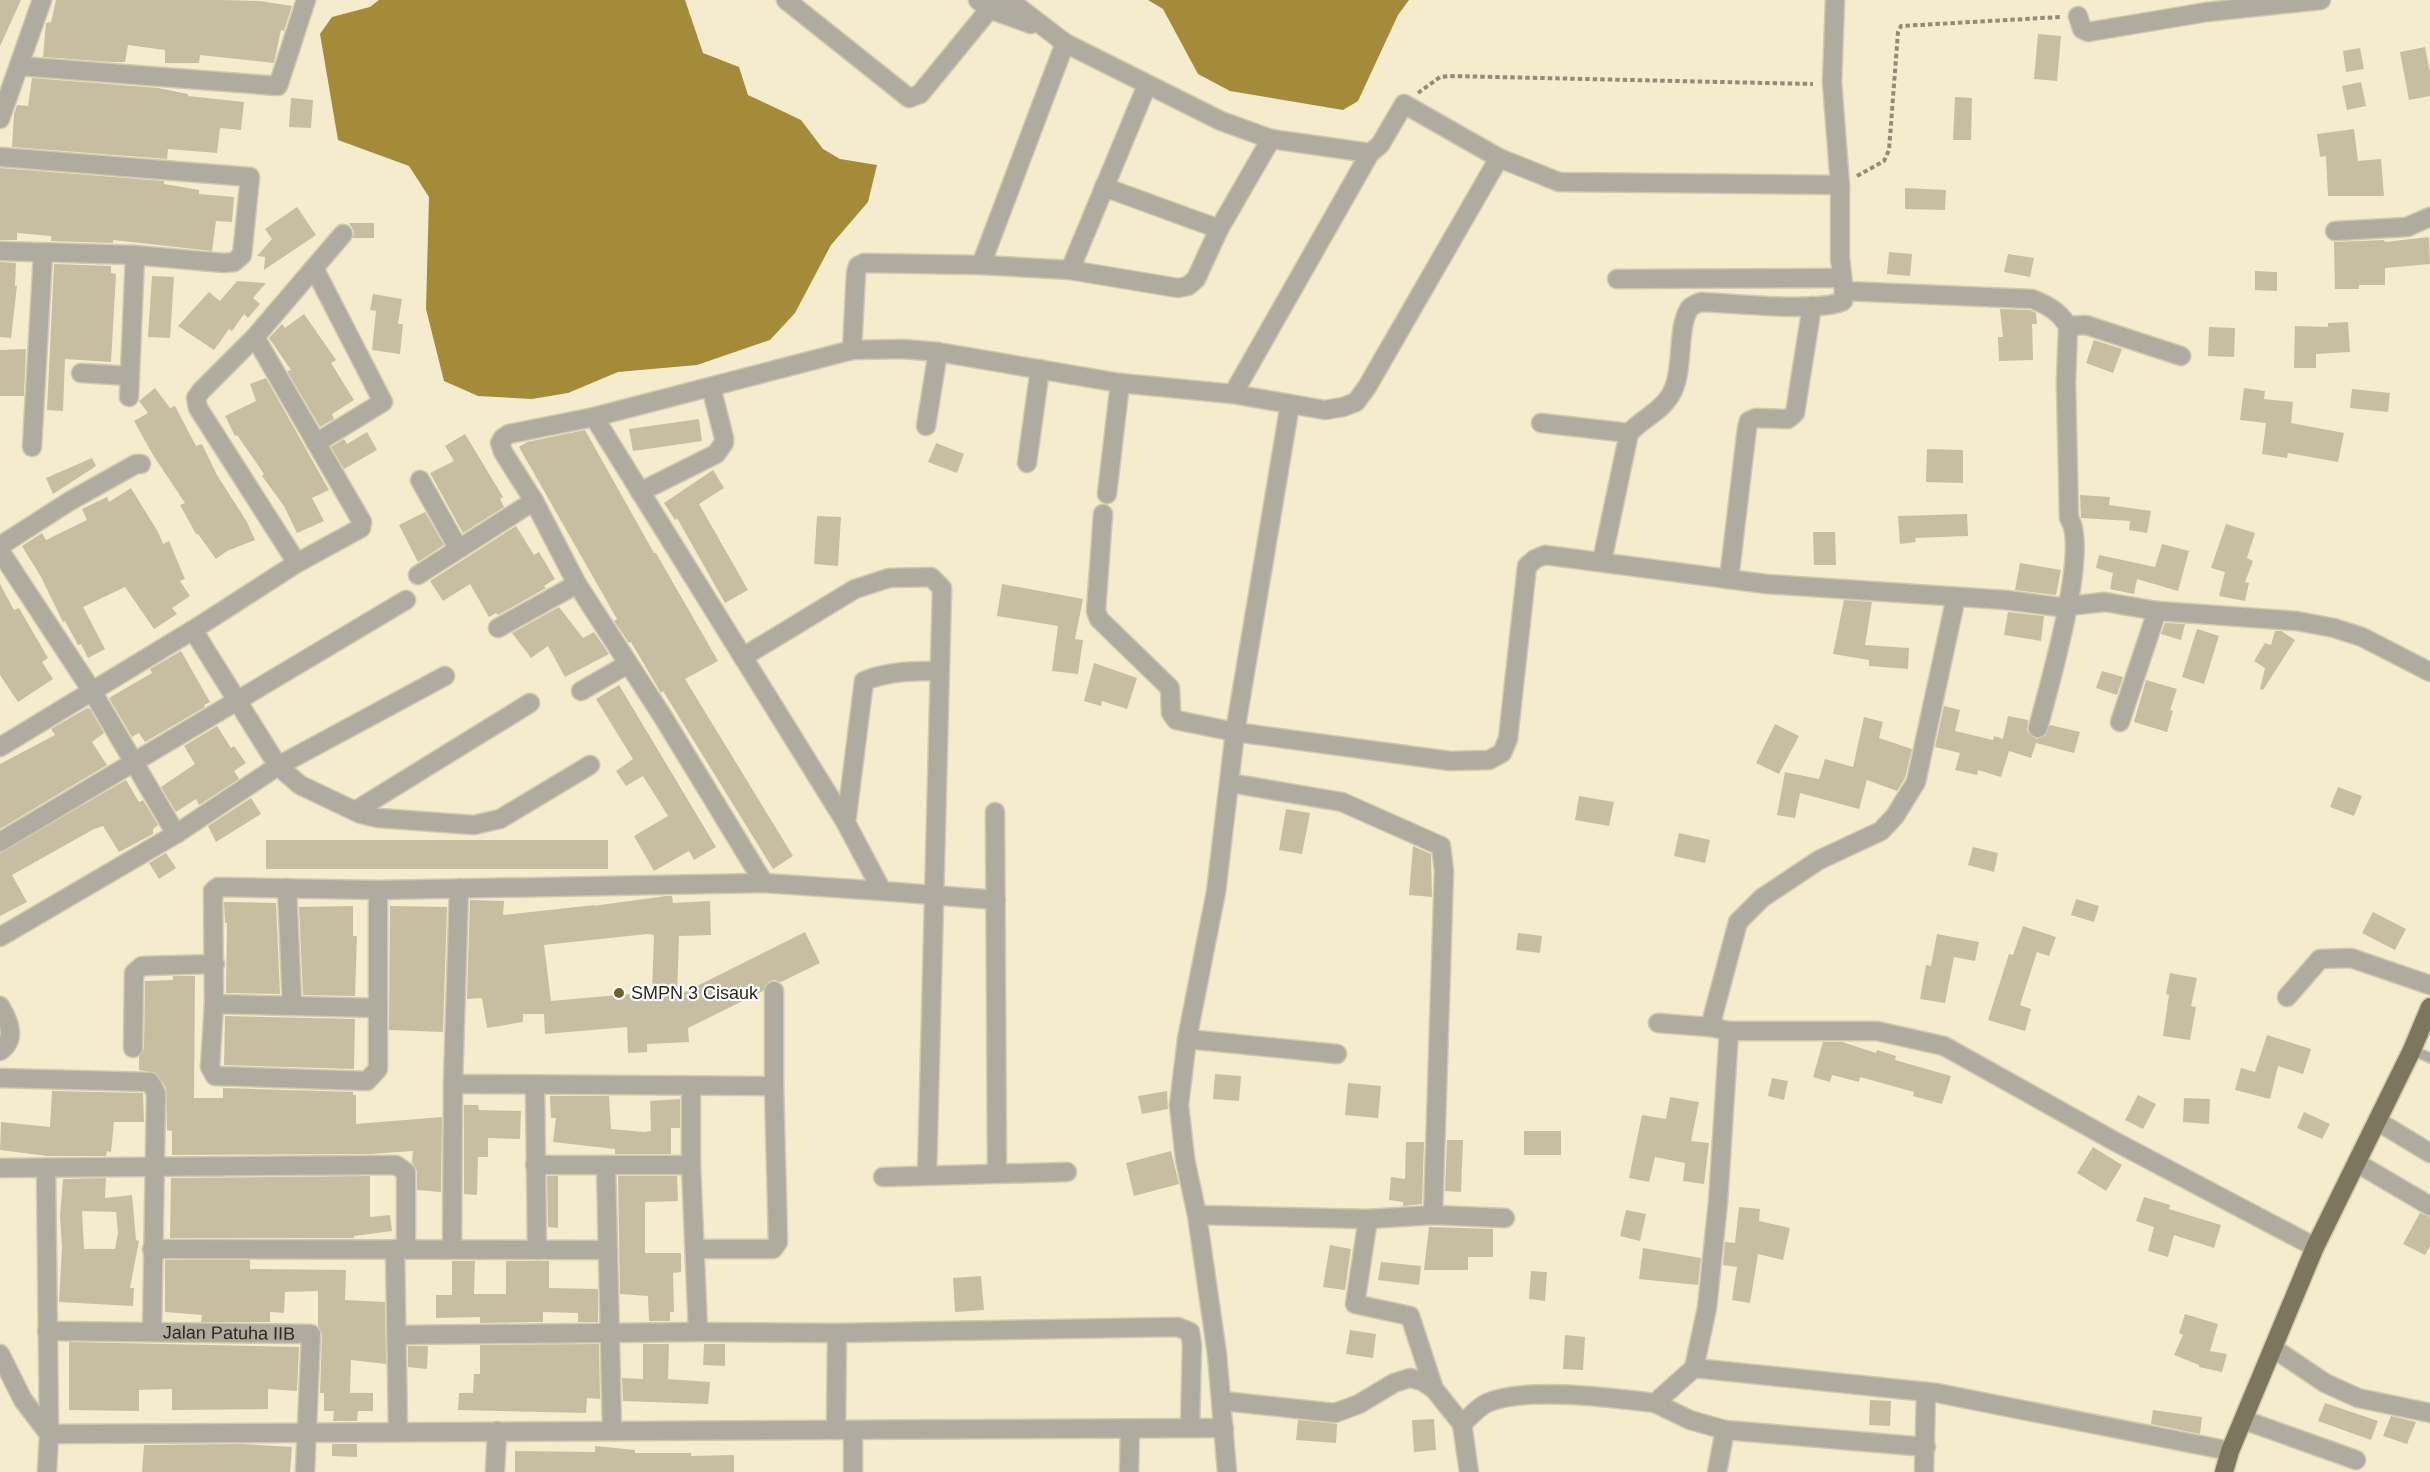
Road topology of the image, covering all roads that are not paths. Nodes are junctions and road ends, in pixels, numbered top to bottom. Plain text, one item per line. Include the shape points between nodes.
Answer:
1 (42, 0) edge
2 (302, 0) edge
3 (786, 0) edge
4 (1009, 0) edge
5 (1835, 0) edge
6 (2321, 0) edge
7 (988, 3) edge
8 (2078, 16) road end
9 (1047, 29) junction
10 (1065, 43) junction
11 (20, 66) junction
12 (1147, 85) junction
13 (0, 119) edge
14 (1271, 139) junction
15 (1370, 153) junction
16 (0, 157) edge
17 (1499, 158) junction
18 (1840, 185) junction
19 (1104, 187) junction
20 (2430, 217) edge
21 (1219, 229) junction
22 (2335, 231) dead end
23 (343, 234) dead end
24 (0, 251) edge
25 (43, 254) junction
26 (135, 255) junction
27 (981, 265) junction
28 (314, 267) junction
29 (1070, 270) junction
30 (1617, 279) dead end
31 (1843, 284) junction
32 (1812, 306) junction
33 (2068, 326) junction
34 (255, 337) junction
35 (852, 350) junction
36 (938, 352) junction
37 (2181, 356) dead end
38 (1040, 369) junction
39 (81, 373) dead end
40 (129, 376) junction
41 (1120, 383) junction
42 (711, 387) junction
43 (1233, 394) junction
44 (129, 398) dead end
45 (1290, 404) junction
46 (594, 417) junction
47 (1541, 423) dead end
48 (926, 426) dead end
49 (1629, 434) junction
50 (316, 443) junction
51 (32, 447) dead end
52 (1027, 463) dead end
53 (141, 464) dead end
54 (420, 480) dead end
55 (640, 492) junction
56 (1107, 494) dead end
57 (534, 501) junction
58 (1103, 514) dead end
59 (0, 546) edge
60 (458, 548) junction
61 (0, 551) edge
62 (1602, 561) junction
63 (297, 563) junction
64 (418, 575) dead end
65 (1730, 579) junction
66 (577, 584) junction
67 (1956, 597) junction
68 (406, 600) dead end
69 (2069, 607) junction
70 (2157, 611) junction
71 (498, 628) dead end
72 (193, 630) junction
73 (743, 657) junction
74 (628, 664) junction
75 (939, 670) junction
76 (2430, 672) edge
77 (445, 676) dead end
78 (92, 691) junction
79 (581, 691) dead end
80 (237, 702) junction
81 (530, 703) dead end
82 (2120, 722) dead end
83 (2038, 728) dead end
84 (1235, 732) junction
85 (0, 747) edge
86 (134, 762) junction
87 (590, 765) dead end
88 (278, 766) junction
89 (1230, 783) junction
90 (355, 811) junction
91 (994, 812) dead end
92 (846, 823) junction
93 (176, 834) junction
94 (0, 842) edge
95 (764, 883) junction
96 (287, 888) junction
97 (459, 888) junction
98 (378, 890) junction
99 (882, 891) junction
100 (934, 896) junction
101 (996, 900) junction
102 (0, 937) edge
103 (215, 964) junction
104 (2430, 986) edge
105 (774, 991) dead end
106 (2288, 997) dead end
107 (214, 1004) junction
108 (292, 1004) junction
109 (0, 1006) edge
110 (2430, 1007) edge
111 (377, 1008) junction
112 (1658, 1023) dead end
113 (1710, 1027) junction
114 (1730, 1031) junction
115 (1187, 1039) junction
116 (133, 1048) dead end
117 (2412, 1050) junction
118 (0, 1051) edge
119 (1337, 1054) dead end
120 (2430, 1058) edge
121 (0, 1078) edge
122 (453, 1084) junction
123 (535, 1085) junction
124 (691, 1086) junction
125 (774, 1086) junction
126 (2377, 1121) junction
127 (2430, 1153) edge
128 (2357, 1163) junction
129 (535, 1165) junction
130 (606, 1165) junction
131 (691, 1165) junction
132 (0, 1168) edge
133 (46, 1168) junction
134 (154, 1168) junction
135 (997, 1172) junction
136 (1067, 1172) dead end
137 (927, 1175) junction
138 (883, 1177) dead end
139 (2430, 1206) edge
140 (1197, 1215) junction
141 (1433, 1215) junction
142 (1504, 1218) dead end
143 (1368, 1219) junction
144 (2315, 1247) junction
145 (152, 1249) junction
146 (400, 1249) junction
147 (452, 1249) junction
148 (695, 1249) junction
149 (537, 1250) junction
150 (608, 1250) junction
151 (47, 1331) junction
152 (152, 1332) junction
153 (698, 1332) junction
154 (837, 1333) junction
155 (610, 1334) junction
156 (397, 1335) junction
157 (2273, 1348) junction
158 (0, 1354) edge
159 (1694, 1368) junction
160 (1434, 1389) junction
161 (1926, 1392) junction
162 (1222, 1401) junction
163 (1655, 1403) junction
164 (2430, 1413) edge
165 (2244, 1420) junction
166 (1462, 1424) junction
167 (1190, 1428) junction
168 (1224, 1428) junction
169 (1130, 1429) junction
170 (845, 1430) junction
171 (1725, 1430) junction
172 (307, 1431) junction
173 (398, 1431) junction
174 (497, 1431) junction
175 (612, 1431) junction
176 (49, 1434) junction
177 (1926, 1447) junction
178 (2230, 1451) junction
179 (2356, 1460) dead end
180 (47, 1472) edge
181 (305, 1472) edge
182 (495, 1472) edge
183 (853, 1472) edge
184 (1129, 1472) edge
185 (1227, 1472) edge
186 (1469, 1472) edge
187 (1717, 1472) edge
188 (1924, 1472) edge
189 (2224, 1472) edge

1 - 11 street
2 - 11 street via 278,86
3 - 7 street via 909,98 920,94
4 - 9 street
5 - 18 street via 1832,82
6 - 8 street via 2207,12 2088,32 2082,29
7 - 9 street
9 - 10 street
10 - 12 street
10 - 27 street
11 - 13 street
12 - 14 street via 1221,121
12 - 19 street
14 - 15 street
14 - 21 street
15 - 17 street via 1380,145 1404,104
15 - 43 street
16 - 26 street via 250,177 242,255 234,262
17 - 18 street via 1568,183
17 - 45 street via 1356,402 1325,410
18 - 31 street
19 - 21 street
19 - 29 street
20 - 22 street via 2407,227
21 - 29 street via 1196,279 1188,286 1178,288
23 - 28 street
24 - 25 street
25 - 26 street
25 - 51 street
26 - 40 street
27 - 29 street
27 - 35 street via 858,266
28 - 34 street
28 - 50 street via 383,402
30 - 31 street
31 - 32 street via 1844,301
31 - 33 street via 2032,299 2048,305
32 - 49 street via 1701,302 1690,307 1671,395
32 - 65 street via 1795,413 1788,419 1749,421
33 - 37 street via 2086,325
33 - 69 street via 2069,518 2075,533
34 - 50 street
34 - 63 street via 196,398 198,408
35 - 36 street
35 - 42 street
36 - 38 street
36 - 48 street
38 - 41 street
38 - 52 street
39 - 40 street
40 - 44 street
41 - 43 street
41 - 56 street
42 - 46 street
42 - 55 street via 724,438 721,447 716,454
43 - 45 street
45 - 84 street
46 - 55 street
46 - 57 street via 503,438 503,452
47 - 49 street
49 - 62 street
50 - 63 street via 362,522 361,528
53 - 59 street via 70,501
54 - 60 street
55 - 73 street
57 - 60 street
57 - 66 street
58 - 84 street via 1096,611 1099,620 1170,688 1176,720
60 - 64 street
61 - 78 street
62 - 65 street
62 - 84 street via 1545,555 1527,566 1508,739 1502,753 1489,760 1450,761
63 - 72 street
65 - 67 street
66 - 71 street
66 - 74 street
67 - 69 street
67 - 113 street via 1916,782 1881,831 1819,860 1762,898 1738,922
68 - 80 street
69 - 70 street via 2098,602
69 - 83 street
70 - 76 street via 2297,621 2334,628 2362,636
70 - 82 street
72 - 78 street
72 - 80 street
73 - 75 street via 855,589 889,578 931,577 942,588
73 - 92 street
74 - 79 street
74 - 95 street
75 - 92 street via 881,674 864,681
75 - 100 street
77 - 88 street
78 - 85 street
78 - 86 street
80 - 86 street
80 - 88 street
81 - 90 street
84 - 89 street
86 - 93 street
86 - 94 street
87 - 90 street via 489,823 378,818
88 - 90 street via 300,785
88 - 93 street
89 - 115 street via 1216,892
89 - 141 street via 1342,802 1441,846 1444,871
91 - 101 street
92 - 99 street
93 - 102 street
95 - 97 street
95 - 99 street
96 - 98 street
96 - 103 street via 218,887 213,891
96 - 108 street
97 - 98 street
97 - 122 street
98 - 111 street
99 - 100 street
100 - 101 street
100 - 137 street
101 - 135 street
103 - 107 street
103 - 116 street via 142,966 134,973
104 - 106 street via 2351,958 2320,959
105 - 125 street
107 - 108 street
107 - 111 street via 210,1067 215,1076 367,1081 378,1069
108 - 111 street
109 - 118 street via 11,1037
110 - 117 main road
112 - 113 street
113 - 114 street
114 - 144 street via 1877,1031 1944,1046
114 - 159 street via 1707,1308
115 - 119 street
115 - 140 street via 1179,1106
117 - 120 lane
117 - 126 main road
121 - 134 street via 150,1082 156,1093
122 - 123 street
122 - 147 street
123 - 124 street
123 - 129 street
124 - 125 street
124 - 131 street
125 - 148 street via 778,1242 773,1249
126 - 127 street
126 - 128 main road
128 - 139 street
128 - 144 main road
129 - 130 street
129 - 149 street
130 - 131 street
130 - 150 street
131 - 148 street
132 - 133 street
133 - 134 street
133 - 151 street
134 - 145 street
134 - 146 street via 396,1165 406,1172
135 - 136 street
135 - 137 street
137 - 138 street
140 - 143 street
140 - 162 street
141 - 142 street
141 - 143 street
143 - 160 street via 1354,1304 1410,1316
144 - 157 main road
145 - 146 street
145 - 152 street
146 - 147 street
146 - 156 street
147 - 149 street
148 - 153 street
149 - 150 street
150 - 155 street
151 - 152 street, Jalan Patuha IIB
151 - 176 street
152 - 172 street, Jalan Patuha IIB via 311,1334
153 - 154 street
153 - 155 street
154 - 167 street via 1178,1327 1190,1332 1192,1345
154 - 170 street
155 - 156 street
155 - 175 street
156 - 173 street
157 - 164 street via 2325,1383 2358,1398
157 - 165 main road
158 - 176 street via 23,1400
159 - 161 street
159 - 163 street
160 - 162 street via 1410,1378 1335,1413
160 - 166 street
161 - 177 street
161 - 178 street
162 - 168 street
163 - 166 street via 1593,1396 1512,1396 1485,1403
163 - 171 street via 1690,1420
165 - 178 main road
165 - 179 street
166 - 186 street
167 - 168 street
167 - 169 street
168 - 185 street
169 - 170 street
169 - 184 street
170 - 175 street
170 - 183 street
171 - 177 street
171 - 187 street
172 - 173 street
172 - 176 street
172 - 181 street
173 - 174 street
174 - 175 street
174 - 182 street
176 - 180 street
177 - 188 street
178 - 189 main road

